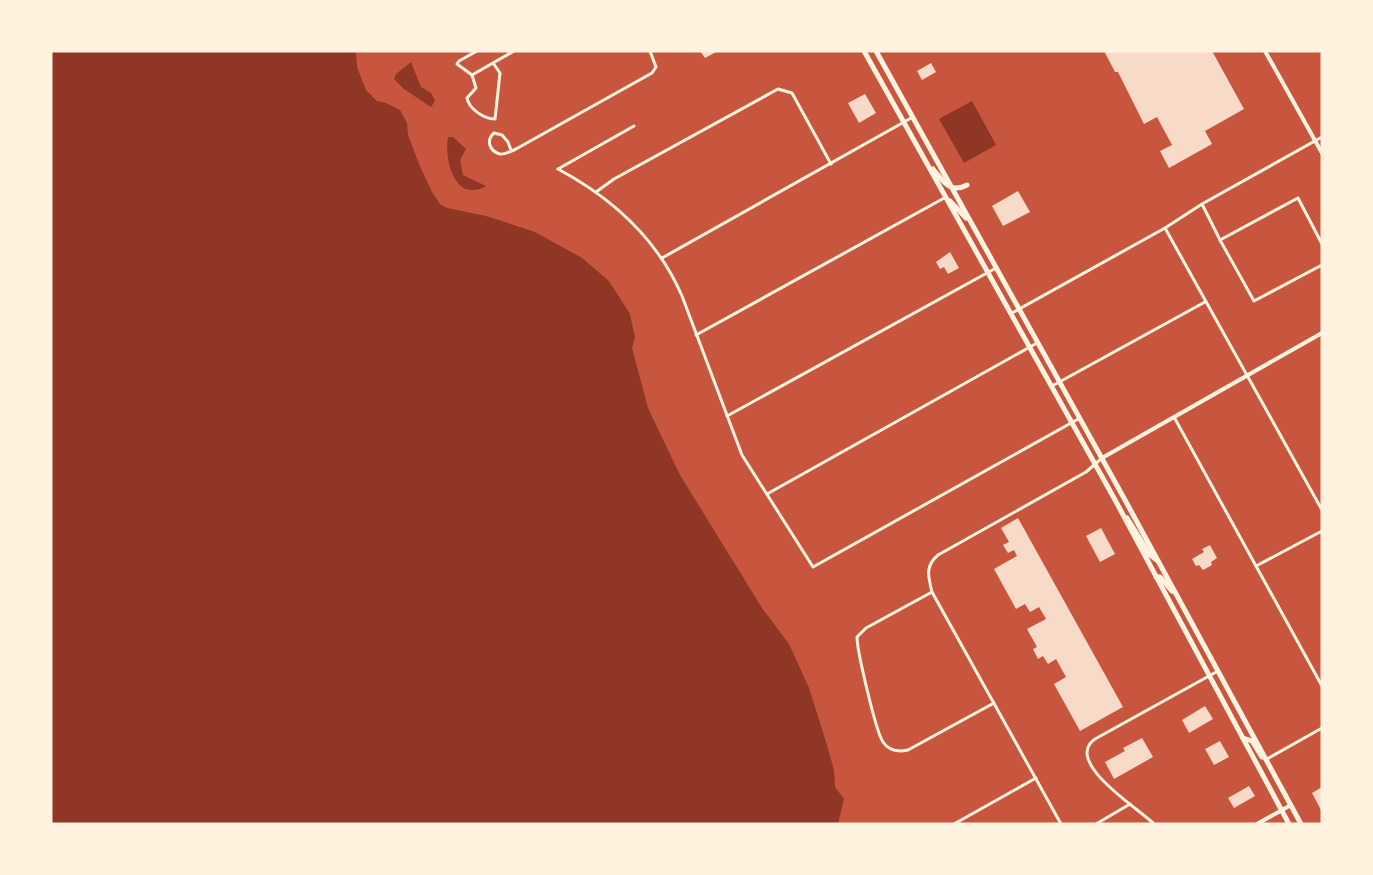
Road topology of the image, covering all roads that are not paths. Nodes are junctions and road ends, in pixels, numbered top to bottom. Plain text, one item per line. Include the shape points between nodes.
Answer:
1 (477, 51) edge
2 (514, 51) edge
3 (650, 51) edge
4 (864, 51) edge
5 (876, 51) edge
6 (1266, 51) edge
7 (493, 63) junction
8 (472, 75) junction
9 (913, 117) junction
10 (904, 122) junction
11 (634, 126) dead end
12 (1322, 137) edge
13 (1315, 141) junction
14 (511, 150) junction
15 (1322, 153) edge
16 (926, 161) junction
17 (831, 164) junction
18 (967, 185) dead end
19 (952, 188) junction
20 (596, 192) junction
21 (945, 197) junction
22 (1202, 204) junction
23 (972, 223) junction
24 (1165, 228) junction
25 (1220, 240) junction
26 (1322, 244) edge
27 (662, 258) junction
28 (1322, 265) edge
29 (997, 268) junction
30 (988, 273) junction
31 (1205, 302) junction
32 (1019, 309) junction
33 (1011, 314) junction
34 (1322, 333) edge
35 (696, 335) junction
36 (1038, 343) junction
37 (1029, 348) junction
38 (1246, 375) junction
39 (1060, 382) junction
40 (1051, 387) junction
41 (727, 416) junction
42 (1173, 416) junction
43 (1080, 418) junction
44 (1071, 423) junction
45 (1102, 458) junction
46 (1095, 464) junction
47 (766, 494) junction
48 (1322, 510) edge
49 (1121, 512) junction
50 (1322, 531) edge
51 (1159, 562) junction
52 (1256, 566) junction
53 (1156, 577) junction
54 (932, 591) junction
55 (1179, 599) junction
56 (1219, 671) junction
57 (1209, 676) junction
58 (1322, 686) edge
59 (994, 704) junction
60 (1322, 728) edge
61 (1243, 738) junction
62 (1267, 759) junction
63 (1036, 778) junction
64 (1130, 804) junction
65 (1291, 806) junction
66 (1281, 811) junction
67 (954, 824) edge
68 (1061, 824) edge
69 (1096, 824) edge
70 (1154, 824) edge
71 (1257, 824) edge
72 (1289, 824) edge
73 (1301, 824) edge

1 - 8 street via 457,64
2 - 7 street
3 - 14 street via 656,66 652,73
4 - 10 main road
5 - 9 main road
6 - 13 street
7 - 8 street
7 - 8 street via 500,73 495,119 480,115 468,103 466,98 476,87
9 - 10 street
9 - 19 main road
10 - 16 main road
10 - 17 street
11 - 20 street via 558,169
12 - 13 street
13 - 15 street
13 - 22 street
14 - 14 street via 505,154 496,152 488,139 494,133 502,135
16 - 19 main road
16 - 21 main road
17 - 20 street via 792,93 778,89
17 - 27 street
18 - 19 main road
19 - 23 main road
20 - 27 street via 638,228
21 - 23 main road
21 - 30 main road
21 - 35 street
22 - 24 street
22 - 25 street
23 - 29 main road
24 - 31 street
24 - 32 street
25 - 26 street via 1298,198
25 - 28 street via 1254,302
27 - 35 street via 675,280
29 - 30 street
29 - 32 main road
30 - 33 main road
30 - 41 street
31 - 38 street
31 - 39 street
32 - 33 street
32 - 36 main road
33 - 37 main road
34 - 38 street
35 - 41 street
36 - 37 street
36 - 39 main road
37 - 40 main road
37 - 47 street
38 - 42 street
38 - 48 street
39 - 40 street
39 - 43 main road
40 - 44 main road
41 - 47 street via 742,455
42 - 45 street
42 - 52 street
43 - 44 street
43 - 45 main road
44 - 46 main road
44 - 47 street via 813,567
45 - 46 street
45 - 51 main road
46 - 49 main road
46 - 54 street via 938,555 927,573
49 - 51 main road
49 - 53 main road
50 - 52 street
51 - 55 main road
52 - 58 street
53 - 55 main road via 1164,580
53 - 57 main road
54 - 59 street
54 - 59 street via 857,637 883,742 894,751 908,750
55 - 56 main road
56 - 57 street
56 - 62 main road
57 - 61 main road
57 - 64 street via 1091,742 1088,755 1096,772
59 - 63 street
60 - 62 street
61 - 62 main road via 1251,741
61 - 66 main road
62 - 65 main road
63 - 67 street
63 - 68 street
64 - 69 street
64 - 70 street
65 - 66 street
65 - 73 main road
66 - 71 street
66 - 72 main road

